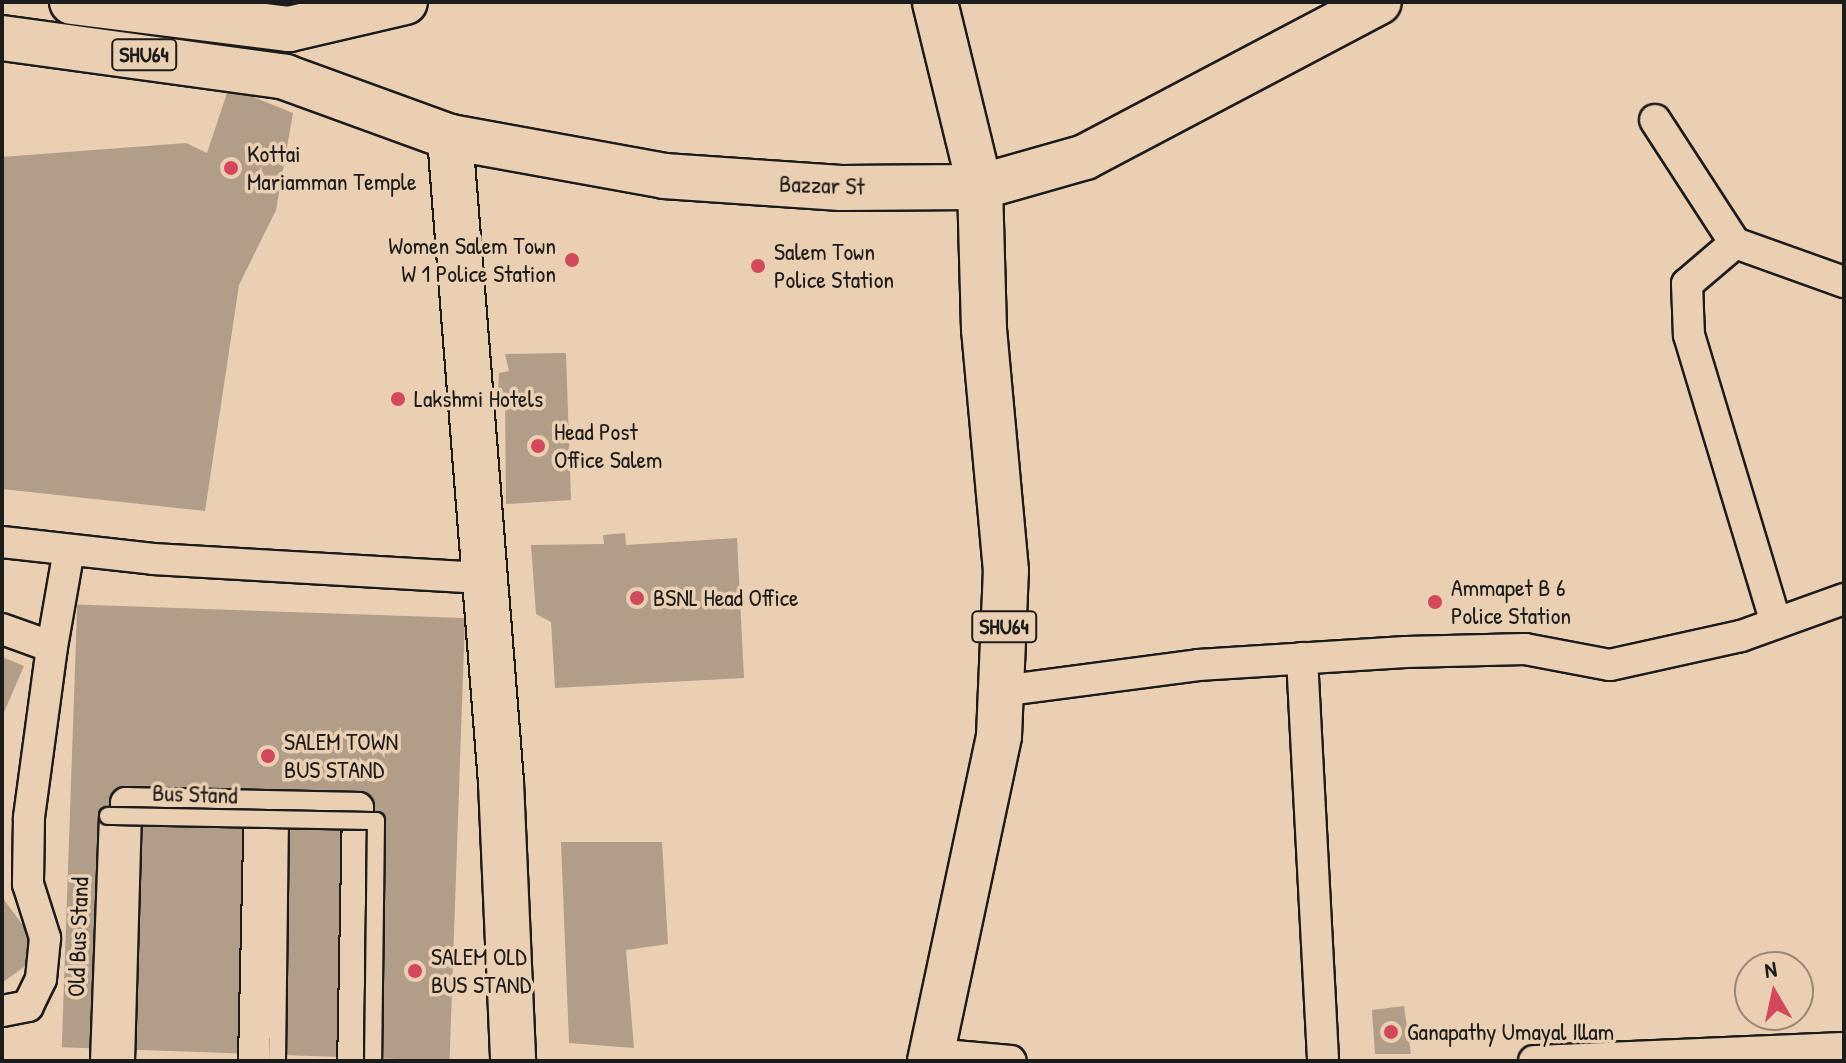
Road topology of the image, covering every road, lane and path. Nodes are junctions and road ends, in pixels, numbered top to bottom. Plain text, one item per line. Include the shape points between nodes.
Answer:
1 (72, 2) edge
2 (405, 2) edge
3 (935, 2) edge
4 (1379, 2) edge
5 (289, 29) junction
6 (2, 38) edge
7 (285, 77) junction
8 (1655, 120) dead end
9 (450, 137) junction
10 (980, 187) junction
11 (1735, 243) junction
12 (1844, 282) edge
13 (2, 542) edge
14 (69, 550) junction
15 (482, 578) junction
16 (1844, 599) edge
17 (1776, 623) junction
18 (2, 629) edge
19 (52, 647) junction
20 (1302, 658) junction
21 (1001, 691) junction
22 (270, 814) junction
23 (108, 816) joint
24 (2, 1011) edge
25 (1844, 1048) edge
26 (931, 1057) edge
27 (99, 1061) edge
28 (119, 1061) edge
29 (254, 1061) edge
30 (277, 1061) edge
31 (353, 1061) edge
32 (373, 1061) edge
33 (513, 1061) edge
34 (1011, 1061) edge
35 (1323, 1061) edge
36 (1534, 1061) edge

1 - 5 main road
2 - 5 main road
3 - 10 main road, SHU64
4 - 10 main road, Bazzar St via 1085,157
5 - 7 main road
6 - 7 main road, SHU64
7 - 9 main road, Bazzar St
8 - 11 street
9 - 10 main road, Bazzar St via 664,176 841,188
9 - 15 main road
10 - 21 main road, SHU64 via 984,329 1006,571
11 - 12 street
11 - 17 street via 1687,284 1689,335
13 - 14 street
14 - 15 street
14 - 19 street
15 - 33 main road via 501,782
16 - 17 street
17 - 20 street via 1610,665 1525,649
18 - 19 street
19 - 24 street via 29,818 28,884 45,938 41,979 28,1006
20 - 21 street via 1198,665
20 - 35 street
21 - 26 main road, SHU64 via 999,736
22 - 23 lane, Bus Stand, bridge
22 - 28 street via 126,803
22 - 29 street
22 - 30 lane
22 - 31 street via 358,808
22 - 32 lane, Bus Stand, bridge via 376,821
23 - 27 lane, Old Bus Stand
25 - 36 street
26 - 34 street

